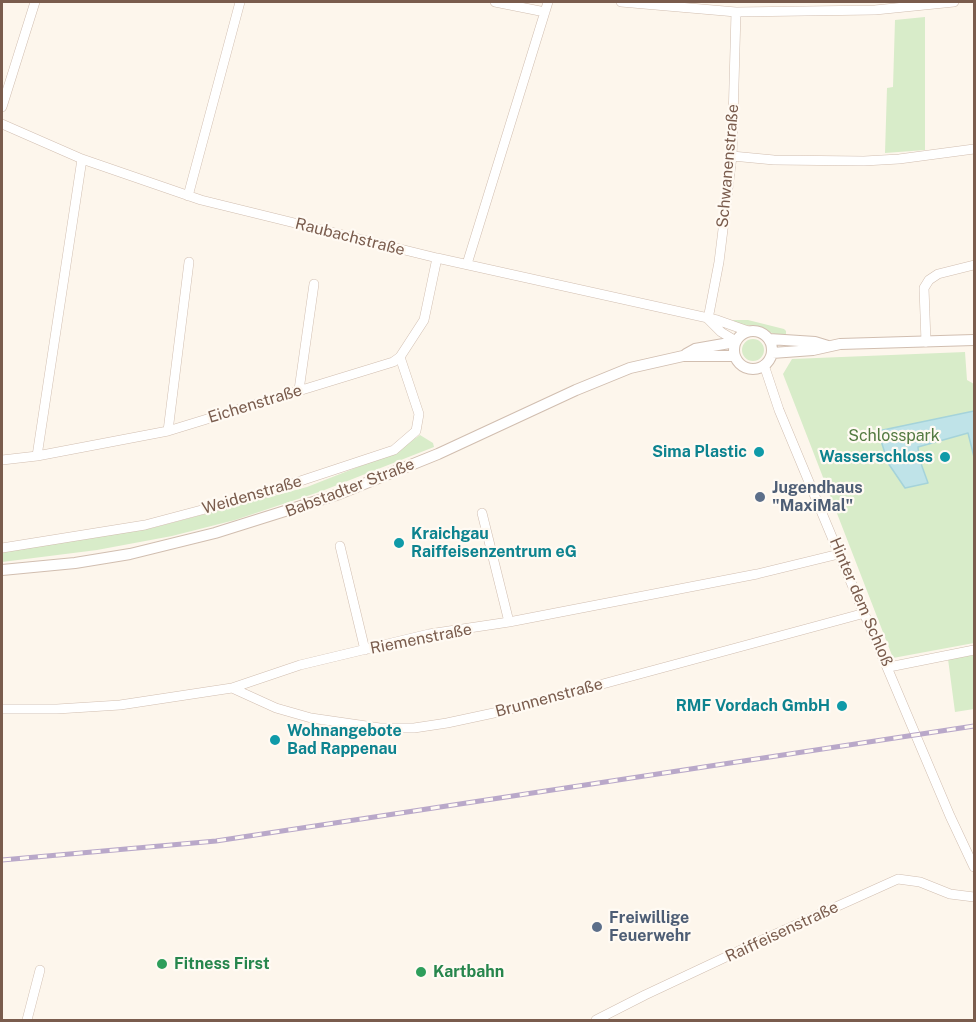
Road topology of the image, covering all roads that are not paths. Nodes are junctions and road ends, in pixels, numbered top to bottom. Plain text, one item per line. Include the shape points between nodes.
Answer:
1 (35, 2) edge
2 (240, 2) edge
3 (495, 2) edge
4 (548, 2) edge
5 (621, 2) edge
6 (954, 2) edge
7 (824, 6) edge
8 (545, 12) junction
9 (736, 12) junction
10 (2, 106) edge
11 (2, 124) edge
12 (975, 149) edge
13 (732, 156) junction
14 (82, 159) junction
15 (188, 196) junction
16 (437, 258) junction
17 (189, 262) dead end
18 (467, 264) junction
19 (975, 265) edge
20 (314, 284) dead end
21 (708, 319) junction
22 (748, 331) junction
23 (769, 339) junction
24 (975, 340) edge
25 (735, 342) junction
26 (926, 342) junction
27 (828, 346) junction
28 (772, 353) junction
29 (684, 356) junction
30 (734, 356) junction
31 (400, 357) junction
32 (764, 365) junction
33 (299, 390) junction
34 (168, 431) junction
35 (37, 456) junction
36 (2, 460) edge
37 (482, 513) dead end
38 (340, 546) dead end
39 (2, 548) edge
40 (839, 554) junction
41 (2, 570) edge
42 (865, 613) junction
43 (509, 622) junction
44 (365, 650) junction
45 (975, 650) edge
46 (889, 667) junction
47 (232, 688) junction
48 (2, 709) edge
49 (961, 838) junction
50 (975, 852) edge
51 (975, 867) edge
52 (975, 888) edge
53 (975, 895) edge
54 (40, 970) dead end
55 (27, 1020) edge
56 (596, 1020) edge

1 - 10 street
2 - 15 street
3 - 8 street
4 - 8 street
5 - 9 street
6 - 7 street via 875,10
7 - 9 street
8 - 18 street
9 - 13 street, Schwanenstraße
11 - 14 street, Raubachstraße
12 - 13 street via 864,161
13 - 21 street, Schwanenstraße
14 - 15 street, Raubachstraße
14 - 35 street
15 - 16 street, Raubachstraße
16 - 18 street, Raubachstraße
16 - 31 street via 424,320
17 - 34 street
18 - 21 street, Raubachstraße
19 - 26 street via 929,279 924,288
20 - 33 street
21 - 22 street, Raubachstraße
21 - 25 street, Raubachstraße
22 - 23 street via 760,332
22 - 25 street, Babstadter Straße
23 - 27 street
23 - 28 street
24 - 26 street
25 - 29 street, Babstadter Straße via 695,349
25 - 30 street
26 - 27 street
27 - 28 street
28 - 32 street
29 - 30 street, Babstadter Straße
29 - 41 street, Babstadter Straße via 622,371 438,454 294,510 130,554
30 - 32 street, Babstadter Straße via 745,367 755,369
31 - 33 street, Eichenstraße
31 - 39 street, Weidenstraße via 419,414 416,431 394,450 258,495 145,525
32 - 40 street, Hinter dem Schloß
33 - 34 street, Eichenstraße
34 - 35 street, Eichenstraße
35 - 36 street, Eichenstraße
37 - 43 street
38 - 44 street
40 - 42 street, Hinter dem Schloß
40 - 43 street, Riemenstraße via 757,574
42 - 46 street, Hinter dem Schloß
42 - 47 street, Brunnenstraße via 504,711 414,728 380,728 311,718 276,708
43 - 44 street, Riemenstraße via 429,634
44 - 47 street, Riemenstraße via 300,665
45 - 46 street
46 - 49 street, Hinter dem Schloß
47 - 48 street, Riemenstraße via 120,705
49 - 50 street, Hinter dem Schloß
49 - 51 street, Hinter dem Schloß
52 - 53 street, Raiffeisenstraße
53 - 56 street, Raiffeisenstraße via 950,894 920,882 898,879
54 - 55 street

